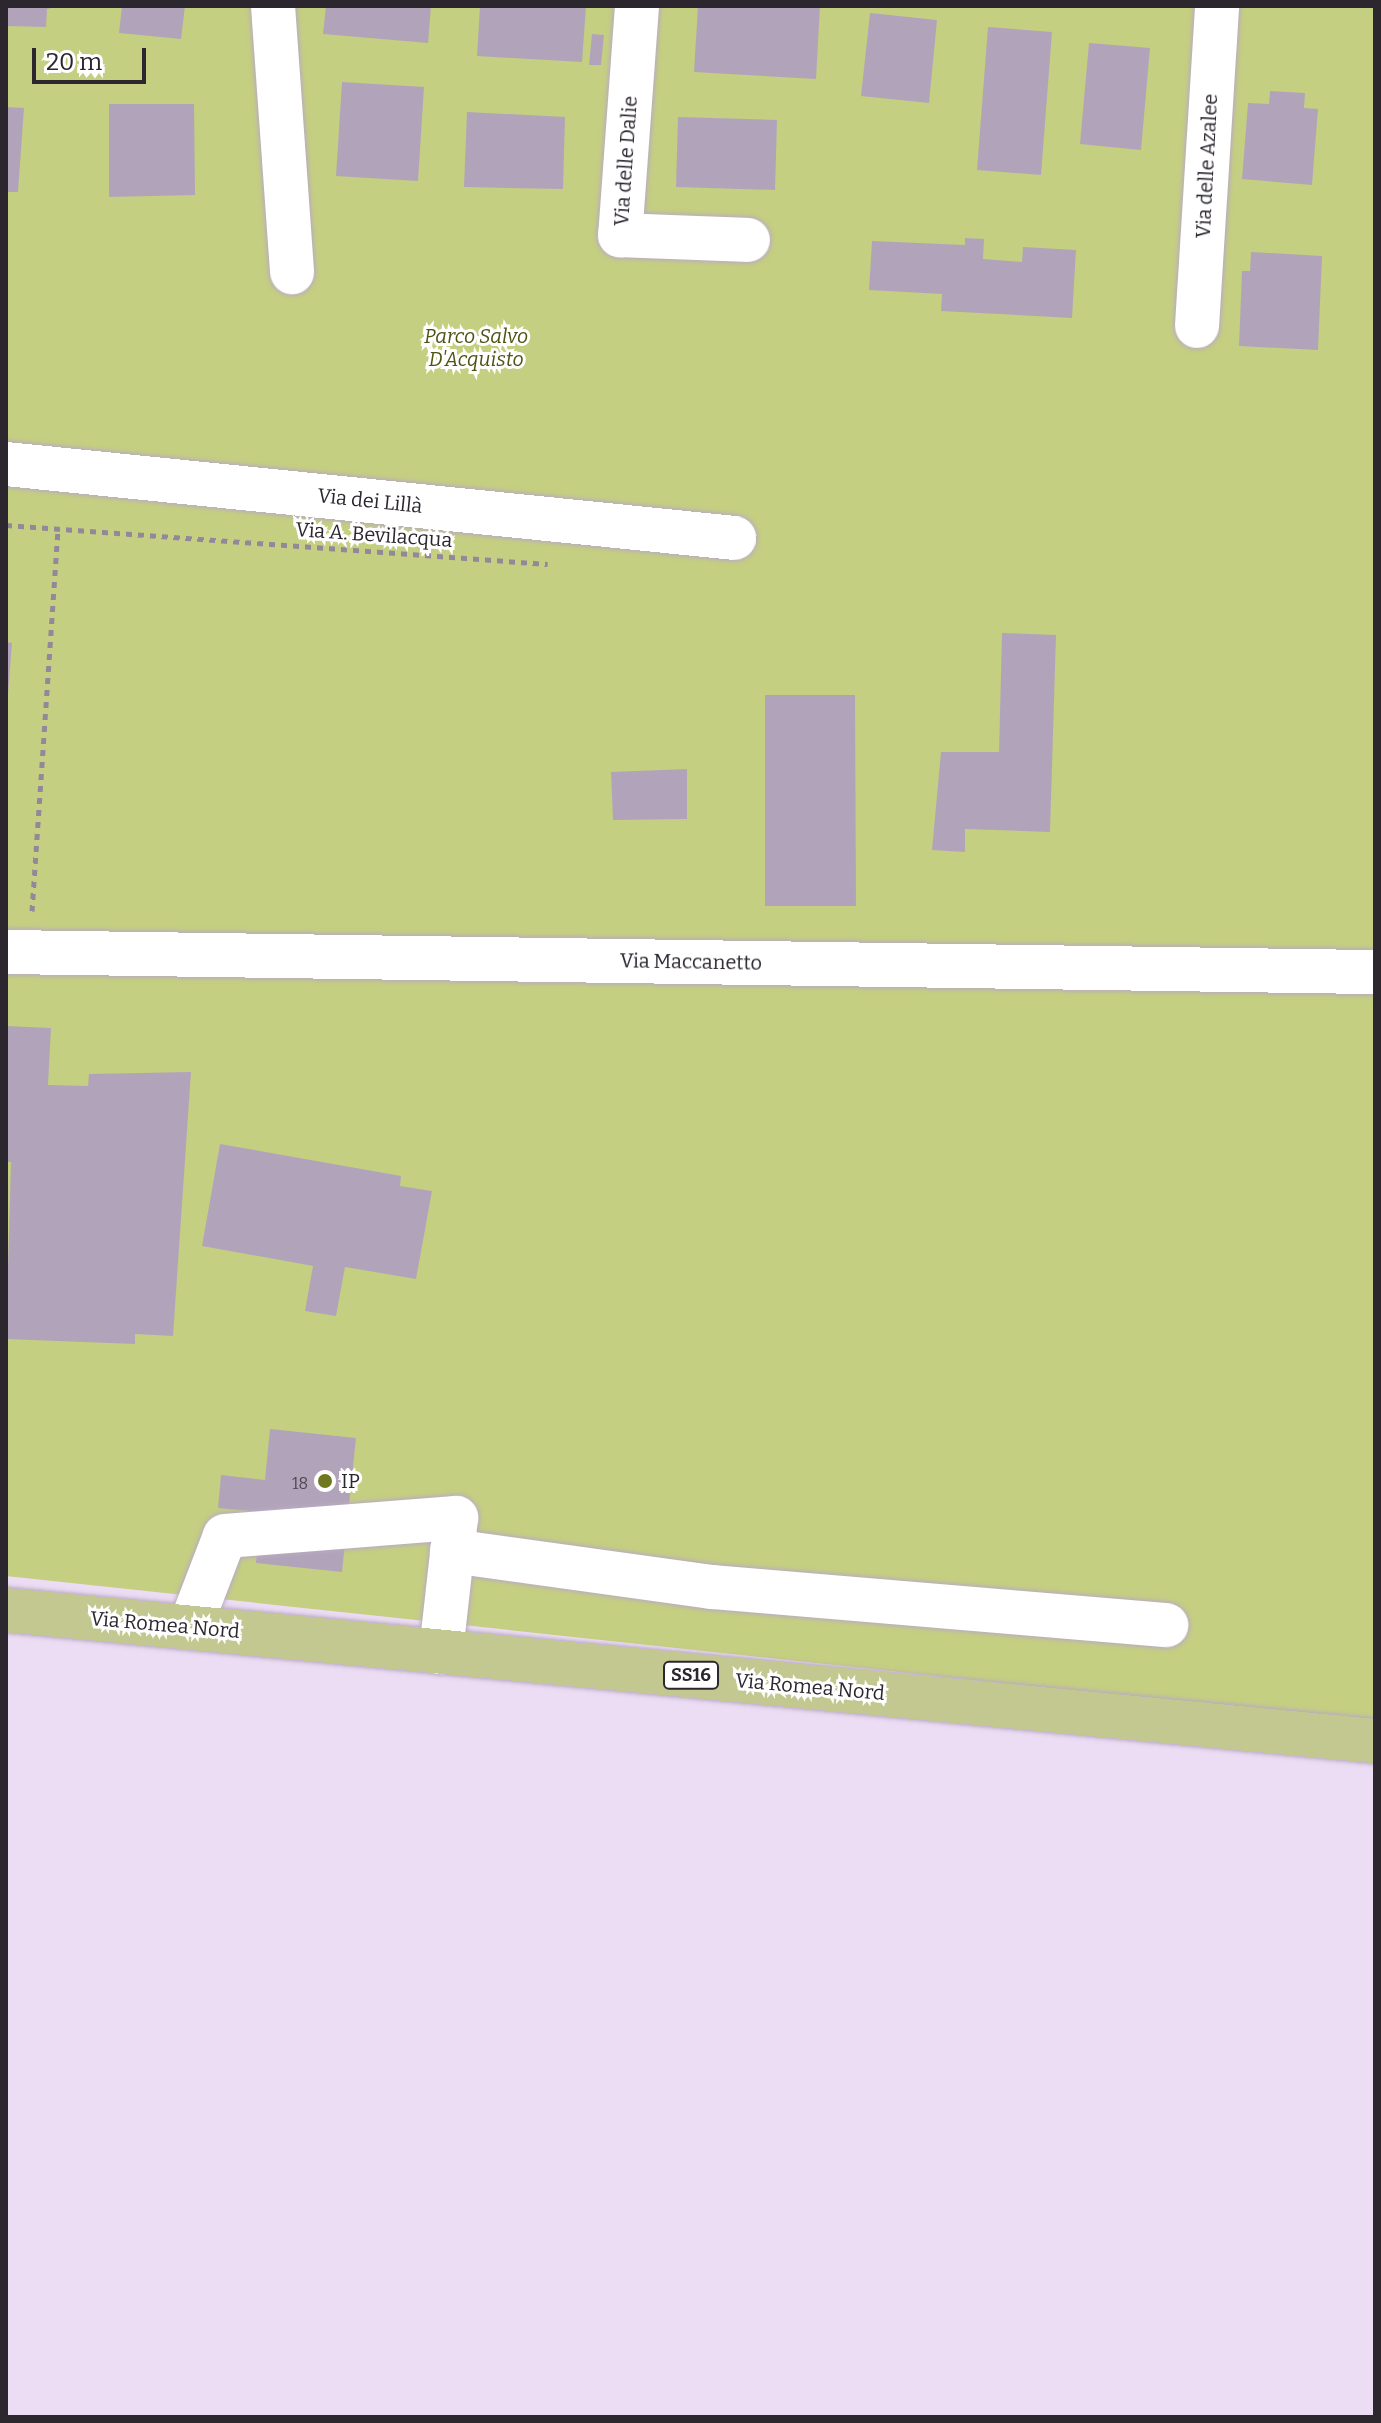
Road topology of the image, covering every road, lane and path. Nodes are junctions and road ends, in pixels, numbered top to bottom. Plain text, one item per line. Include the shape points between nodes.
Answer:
1 (273, 6) edge
2 (637, 6) edge
3 (1217, 6) edge
4 (748, 240) dead end
5 (292, 272) dead end
6 (1197, 326) dead end
7 (6, 464) edge
8 (6, 525) edge
9 (58, 529) junction
10 (734, 538) dead end
11 (558, 565) dead end
12 (32, 916) dead end
13 (6, 952) edge
14 (1375, 972) edge
15 (452, 1551) junction
16 (6, 1610) edge
17 (1166, 1625) dead end
18 (190, 1627) junction
19 (441, 1652) junction
20 (1375, 1741) edge

1 - 5 street
2 - 4 street, Via delle Dalie via 620,235
3 - 6 street, Via delle Azalee
7 - 10 street, Via dei Lillà
8 - 9 path, Via A. Bevilacqua
9 - 11 path, Via A. Bevilacqua
9 - 12 path
13 - 14 street, Via Maccanetto
15 - 17 street via 712,1587
15 - 18 street via 456,1518 225,1536
15 - 19 street
16 - 18 main road, Via Romea Nord / SS16
18 - 19 main road, Via Romea Nord / SS16
19 - 20 main road, Via Romea Nord / SS16

